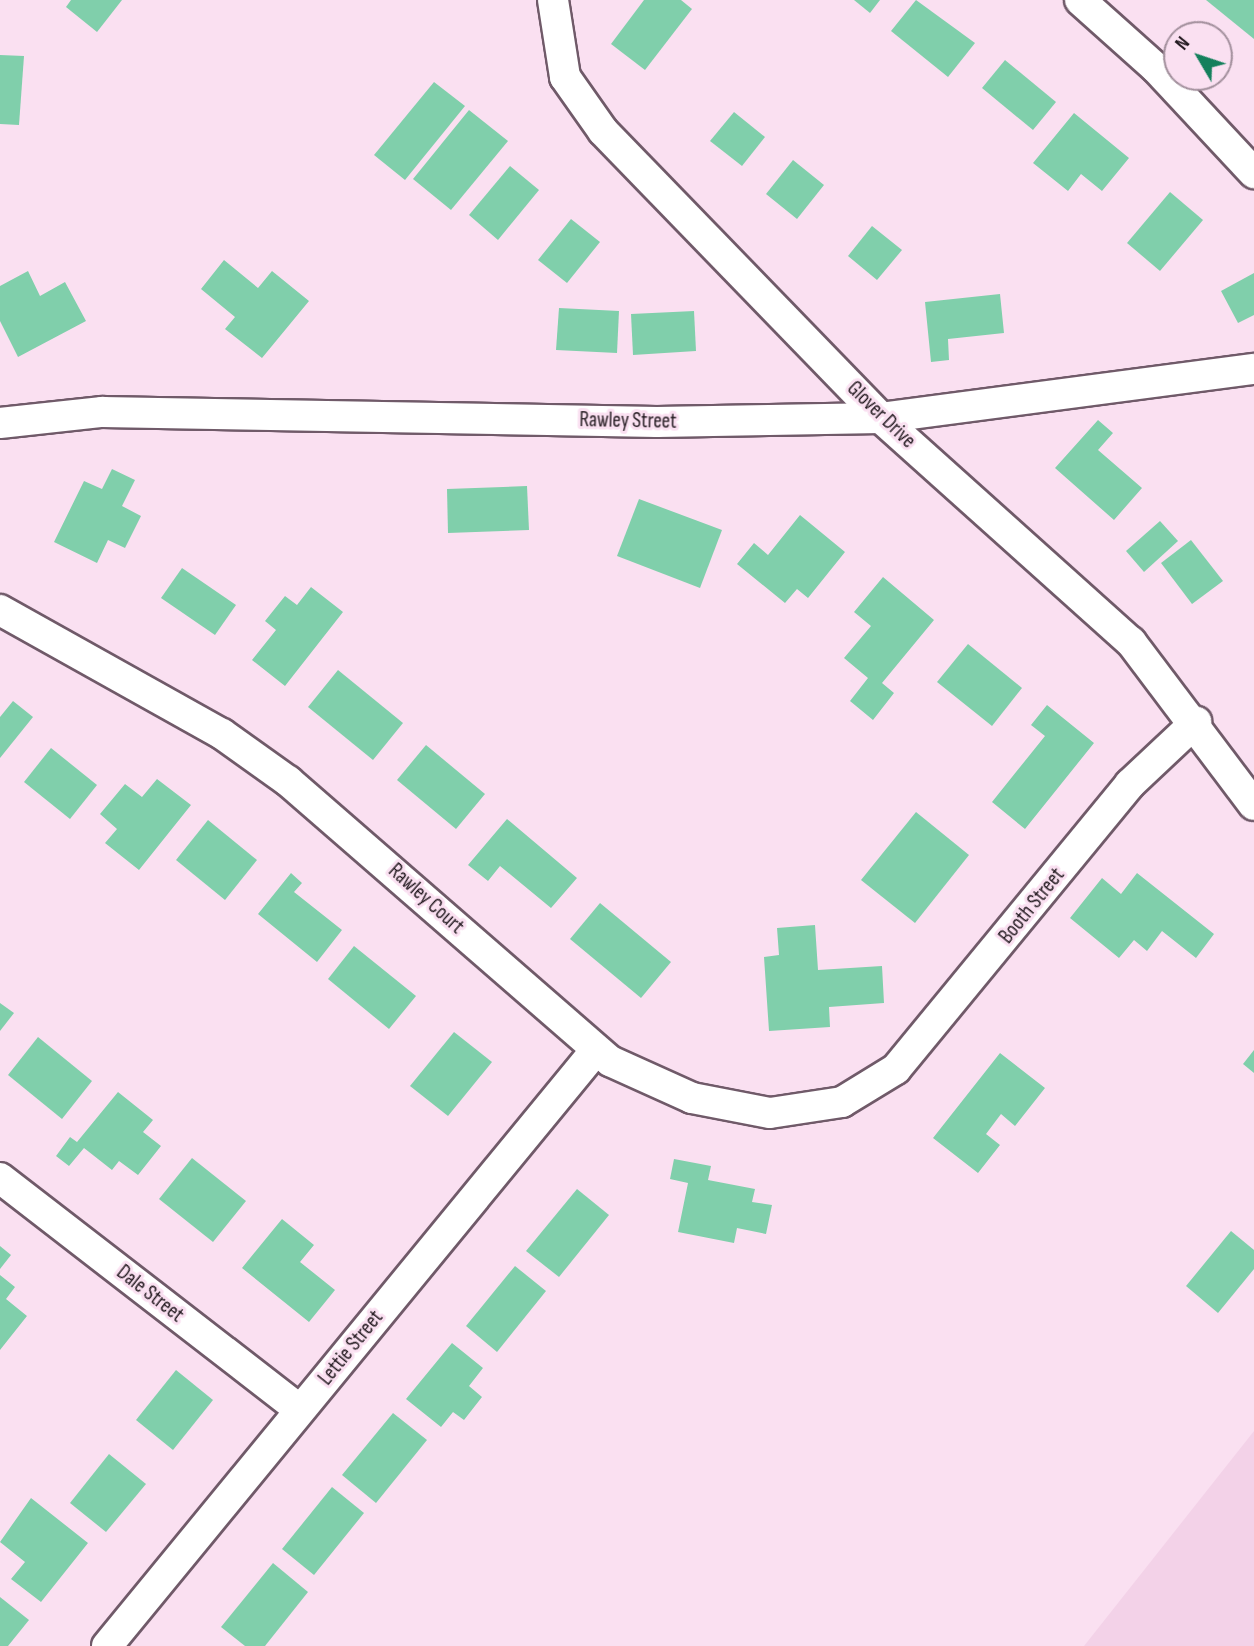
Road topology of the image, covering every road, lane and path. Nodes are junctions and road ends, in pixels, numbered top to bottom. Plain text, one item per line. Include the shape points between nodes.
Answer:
1 (553, 0) edge
2 (1080, 0) edge
3 (1254, 173) edge
4 (1254, 369) edge
5 (881, 418) junction
6 (0, 423) edge
7 (0, 610) edge
8 (1196, 722) junction
9 (1254, 805) edge
10 (595, 1051) junction
11 (867, 1090) joint
12 (0, 1178) edge
13 (300, 1410) junction
14 (107, 1646) edge

1 - 5 street, Glover Drive via 560,63 586,111
2 - 3 street via 1156,68
4 - 5 street, Rawley Street
5 - 6 street, Rawley Street via 657,422 102,412
5 - 8 street, Glover Drive via 1110,621
7 - 10 street, Rawley Court via 222,734 288,780
8 - 9 street, Glover Drive
8 - 11 street, Booth Street via 1130,784 924,1040
10 - 11 street, Rawley Court via 652,1083 742,1110 801,1112
10 - 13 street, Lettie Street
12 - 13 street, Dale Street
13 - 14 street, Lettie Street

